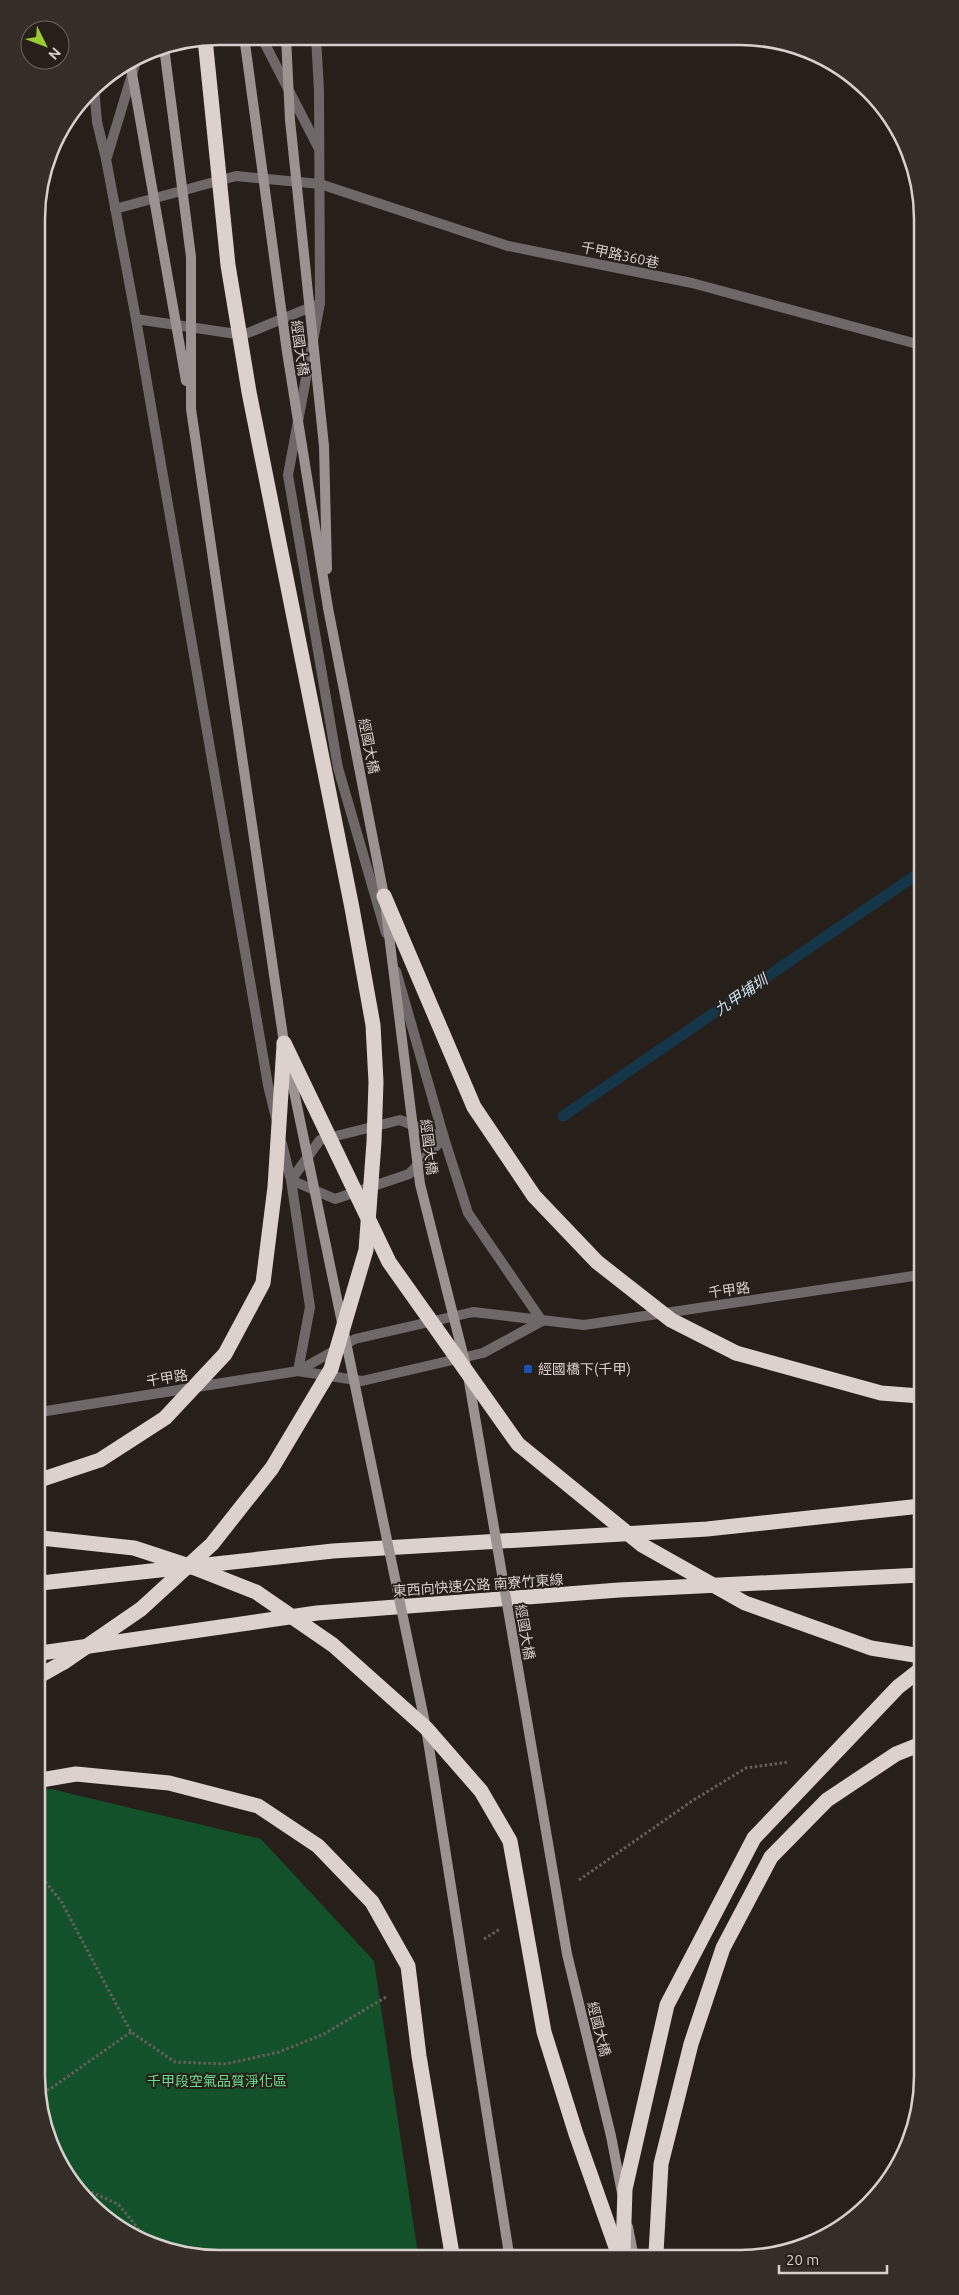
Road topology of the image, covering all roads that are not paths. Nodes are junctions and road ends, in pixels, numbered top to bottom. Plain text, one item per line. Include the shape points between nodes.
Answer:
1 (206, 45) edge
2 (245, 45) edge
3 (267, 45) edge
4 (286, 45) edge
5 (316, 45) edge
6 (165, 54) edge
7 (134, 67) edge
8 (131, 69) edge
9 (95, 97) edge
10 (319, 149) junction
11 (106, 158) junction
12 (320, 184) junction
13 (115, 209) junction
14 (320, 303) junction
15 (136, 319) junction
16 (914, 343) edge
17 (191, 409) junction
18 (328, 608) junction
19 (384, 896) junction
20 (284, 1044) junction
21 (444, 1138) junction
22 (290, 1180) junction
23 (914, 1276) edge
24 (542, 1321) junction
25 (467, 1370) junction
26 (298, 1371) junction
27 (914, 1396) edge
28 (45, 1411) edge
29 (45, 1478) edge
30 (914, 1507) edge
31 (45, 1538) edge
32 (914, 1575) edge
33 (45, 1583) edge
34 (45, 1652) edge
35 (914, 1655) edge
36 (45, 1673) edge
37 (914, 1674) edge
38 (426, 1728) junction
39 (914, 1747) edge
40 (45, 1779) edge
41 (451, 2250) edge
42 (509, 2250) edge
43 (617, 2250) edge
44 (623, 2250) edge
45 (632, 2250) edge
46 (656, 2250) edge

1 - 36 highway, bridge via 228,265 248,392 373,1025 376,1082 366,1250 331,1369 272,1468 212,1544 141,1608
2 - 18 main road, 經國大橋, bridge via 287,352
3 - 10 street
4 - 18 main road, bridge via 290,120 324,446
5 - 10 street
6 - 17 main road, bridge via 191,257
7 - 11 street
8 - 17 main road, bridge
9 - 11 street
10 - 12 street
11 - 13 street
12 - 13 street, 千甲路360巷 via 236,176
12 - 14 street
12 - 16 street, 千甲路360巷 via 508,246 692,283
13 - 15 street
14 - 15 street via 243,335
14 - 21 street via 288,475 338,768
15 - 22 street via 268,1085
17 - 20 main road, bridge
18 - 19 main road, 經國大橋
19 - 25 main road, 經國大橋, bridge via 420,1184
19 - 27 highway, bridge via 474,1107 534,1196 597,1262 671,1320 736,1353 881,1393
20 - 25 highway, bridge via 389,1262
20 - 29 highway, bridge via 275,1187 263,1283 225,1354 165,1418 100,1460
20 - 38 main road, bridge
21 - 22 street via 409,1174 335,1199
21 - 22 street via 400,1120 320,1140
21 - 24 street via 468,1213
22 - 26 street via 310,1307
23 - 24 street, 千甲路 via 584,1325
24 - 26 street, 千甲路 via 473,1312 355,1339
24 - 26 street, 千甲路 via 483,1354 362,1381
25 - 35 highway, bridge via 518,1444 642,1545 745,1603 871,1648
25 - 45 main road, 經國大橋, bridge via 567,1954 611,2136
26 - 28 street, 千甲路
30 - 33 highway via 707,1529 333,1551
31 - 38 highway, bridge via 134,1548 256,1592 332,1645
32 - 34 highway, 東西向快速公路 南寮竹東線 via 619,1590 317,1613
37 - 44 highway, bridge via 898,1687 754,1838 667,2005 625,2189
38 - 42 main road, bridge
38 - 43 highway, bridge via 481,1791 510,1841 544,2032
39 - 46 highway, bridge via 896,1754 827,1800 771,1857 723,1948 691,2044 661,2164
40 - 41 highway, bridge via 76,1774 169,1783 258,1806 318,1846 372,1902 408,1966 419,2056

